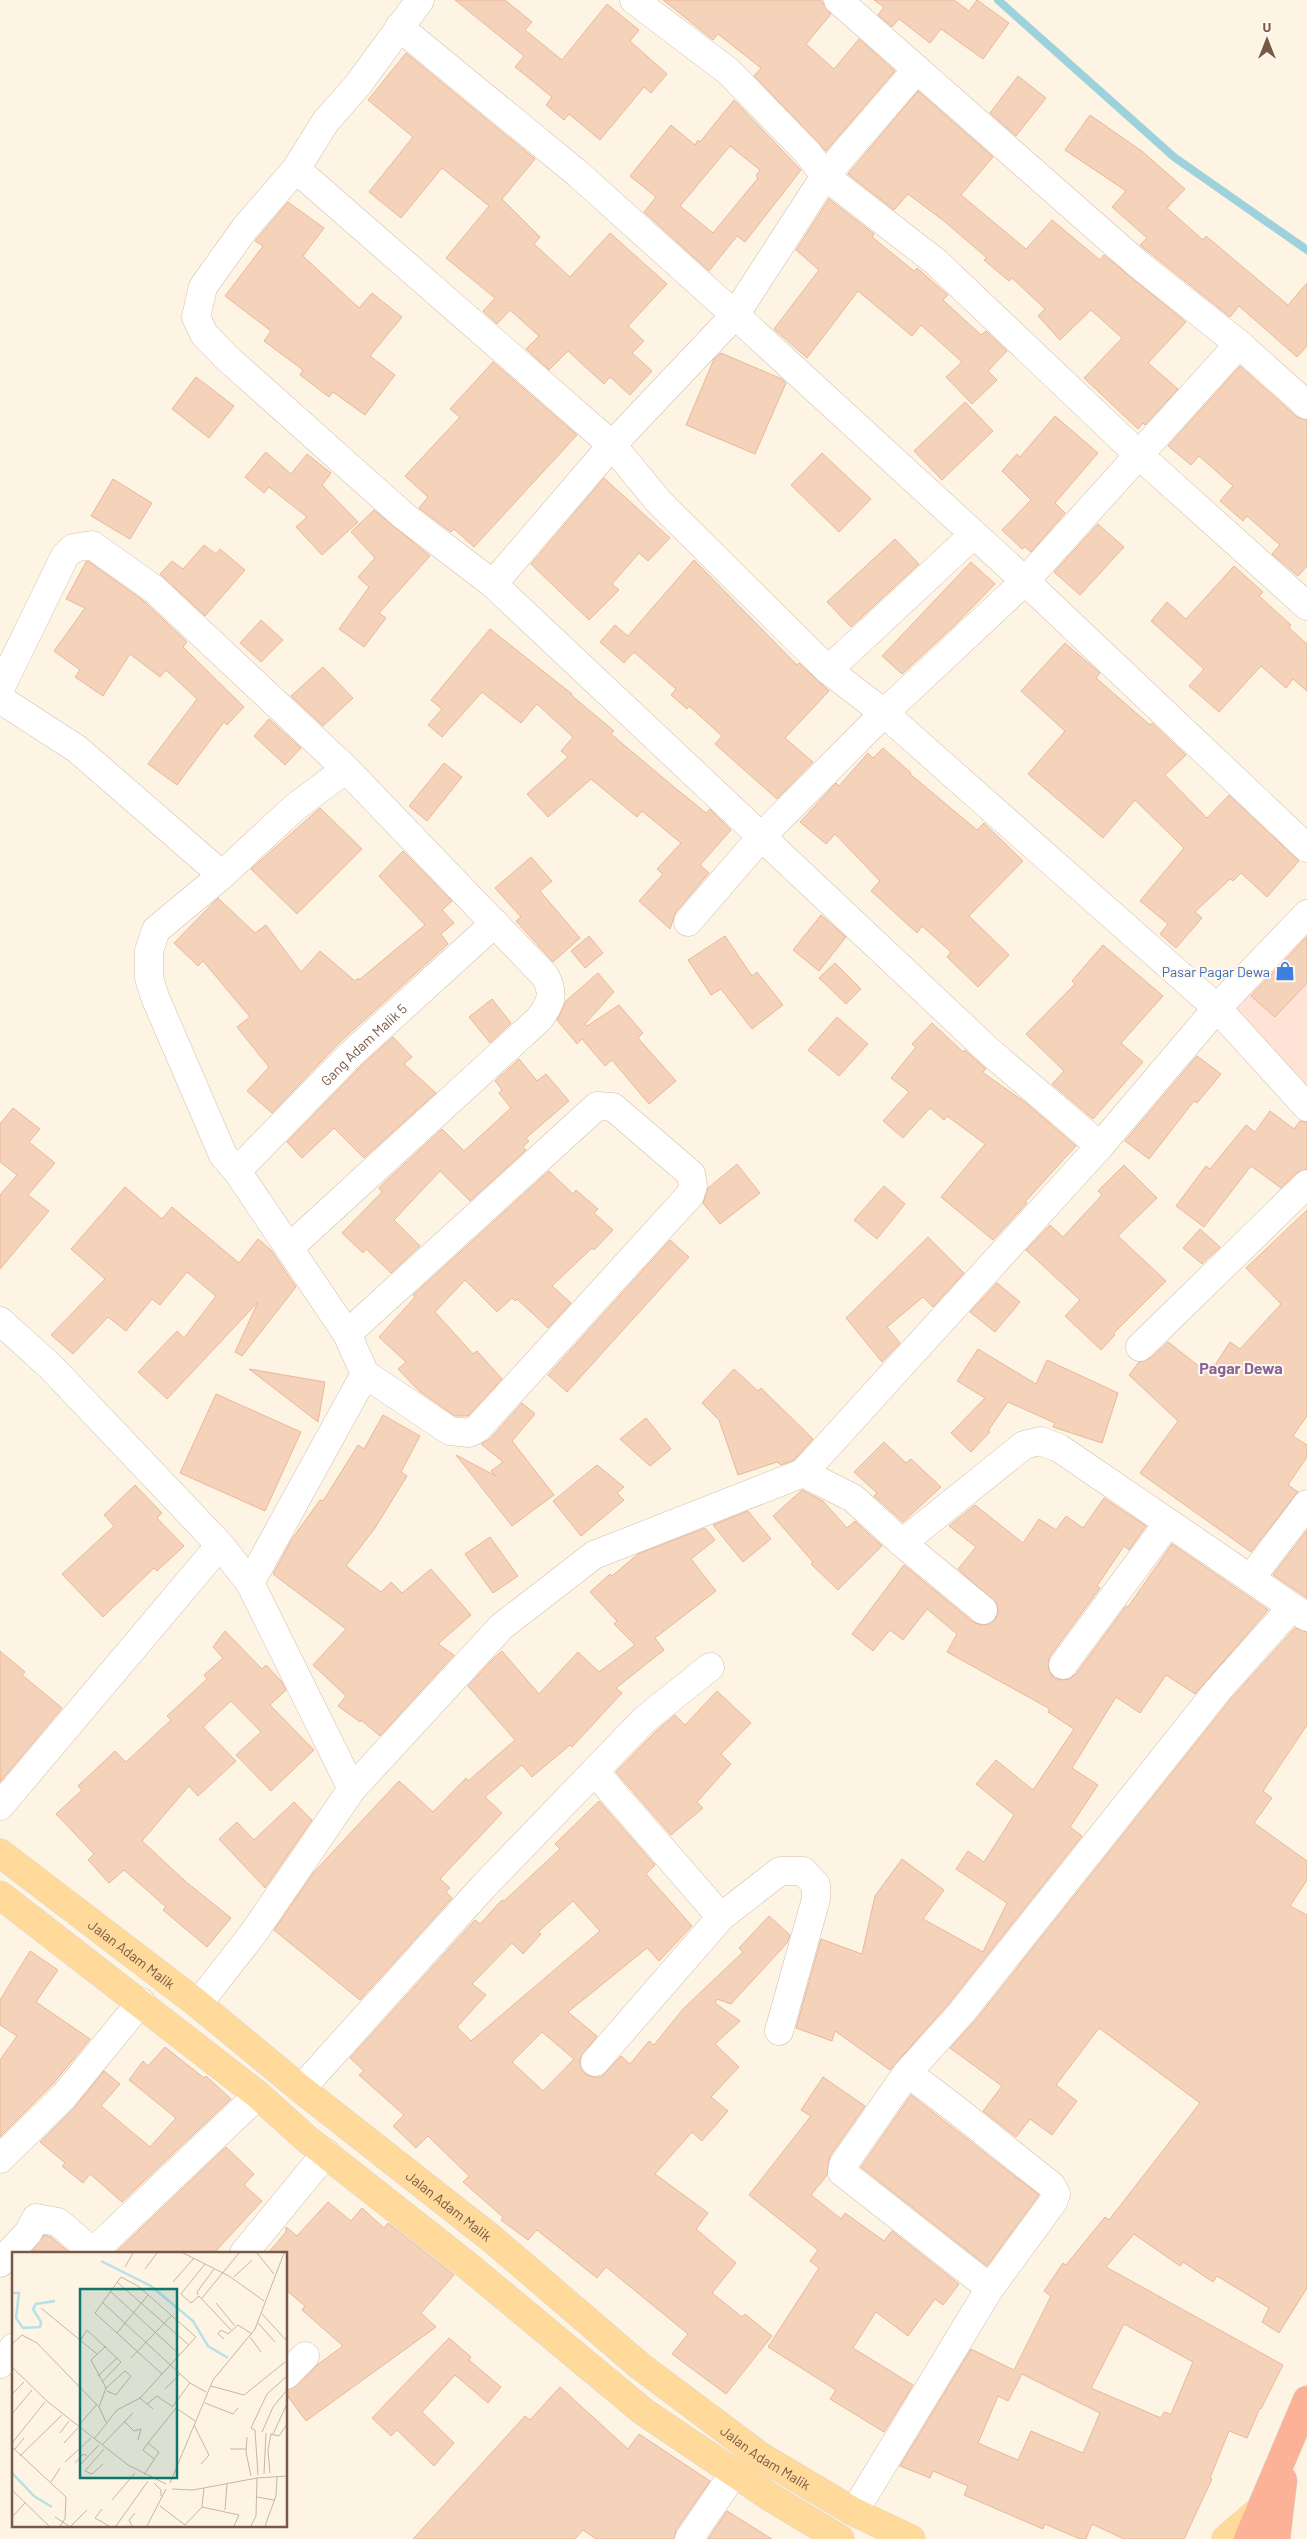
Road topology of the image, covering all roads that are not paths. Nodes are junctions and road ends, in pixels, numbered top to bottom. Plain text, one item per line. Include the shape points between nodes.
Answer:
1 (420, 0) edge
2 (634, 0) edge
3 (838, 0) edge
4 (399, 27) junction
5 (917, 69) junction
6 (296, 169) junction
7 (825, 176) junction
8 (735, 316) junction
9 (1239, 344) junction
10 (1307, 405) edge
11 (612, 445) junction
12 (1139, 455) junction
13 (974, 535) junction
14 (1025, 581) junction
15 (493, 584) junction
16 (1307, 606) edge
17 (828, 670) junction
18 (0, 689) edge
19 (0, 699) edge
20 (884, 713) junction
21 (346, 769) junction
22 (762, 836) junction
23 (1307, 848) edge
24 (222, 875) junction
25 (1307, 914) edge
26 (688, 922) dead end
27 (495, 923) junction
28 (1217, 1008) junction
29 (1307, 1107) edge
30 (1100, 1146) junction
31 (237, 1171) junction
32 (1307, 1184) edge
33 (289, 1248) junction
34 (0, 1321) edge
35 (347, 1334) junction
36 (1140, 1347) dead end
37 (365, 1374) junction
38 (803, 1472) junction
39 (1307, 1504) edge
40 (1168, 1523) junction
41 (902, 1543) junction
42 (220, 1545) junction
43 (1250, 1578) junction
44 (250, 1583) junction
45 (983, 1610) dead end
46 (1299, 1612) edge
47 (1063, 1665) dead end
48 (710, 1667) dead end
49 (595, 1772) junction
50 (352, 1789) junction
51 (0, 1806) edge
52 (0, 1853) edge
53 (0, 1895) edge
54 (721, 1917) junction
55 (141, 2002) junction
56 (198, 2004) junction
57 (779, 2031) dead end
58 (595, 2062) dead end
59 (907, 2073) junction
60 (302, 2089) junction
61 (258, 2095) junction
62 (326, 2153) junction
63 (0, 2159) edge
64 (492, 2239) junction
65 (92, 2252) edge
66 (245, 2252) edge
67 (0, 2263) edge
68 (468, 2266) junction
69 (990, 2288) junction
70 (12, 2349) edge
71 (305, 2356) dead end
72 (0, 2364) edge
73 (288, 2373) edge
74 (1307, 2400) edge
75 (1288, 2446) junction
76 (734, 2473) junction
77 (1261, 2509) junction
78 (854, 2512) junction
79 (689, 2539) edge
80 (840, 2539) edge
81 (911, 2539) edge
82 (1226, 2539) edge
83 (1248, 2539) edge
84 (1276, 2539) edge

1 - 4 street
2 - 7 street via 728,71
3 - 5 street
4 - 6 street via 357,86 326,121
4 - 8 street via 577,173
5 - 7 street
5 - 9 street via 1138,264
6 - 11 street
6 - 15 street via 245,228 203,287 196,317 204,334 404,516
7 - 8 street
7 - 12 street via 936,262
8 - 11 street
8 - 13 street
9 - 10 street
9 - 12 street
11 - 15 street
11 - 17 street via 659,502
12 - 14 street
12 - 16 street
13 - 14 street
13 - 17 street
14 - 20 street
14 - 23 street
15 - 22 street
17 - 20 street
18 - 21 street via 65,556 74,548 92,545 154,589
19 - 24 street via 77,749
20 - 22 street
20 - 28 street
21 - 24 street via 294,808
21 - 27 street
22 - 26 street
22 - 30 street via 989,1051
24 - 31 street via 156,930 149,951 149,978 223,1155
25 - 28 street
27 - 31 street, Gang Adam Malik 5 via 350,1055
27 - 33 street via 545,976 551,986 551,1003 539,1019
28 - 29 street
28 - 30 street
30 - 38 street
31 - 33 street
32 - 36 street
33 - 35 street
34 - 42 street via 51,1367
35 - 37 street
35 - 37 street via 597,1106 613,1107 691,1174 693,1186 690,1196 478,1428 469,1433 450,1431
37 - 44 street
38 - 41 street via 853,1498
38 - 50 street via 594,1555 501,1627
39 - 43 street
40 - 41 street via 1059,1448 1033,1441
40 - 43 street
40 - 47 street
41 - 45 street
42 - 44 street
42 - 51 street
43 - 46 street
44 - 50 street
46 - 59 street via 1218,1690 968,2005
48 - 49 street via 644,1720
49 - 54 street
49 - 60 street via 483,1887
50 - 56 street via 252,1935
52 - 56 main road, Jalan Adam Malik
53 - 55 main road
54 - 57 street via 780,1871 795,1869 803,1872 816,1885 816,1899
54 - 58 street
55 - 61 main road
55 - 63 street via 64,2096
56 - 60 main road, Jalan Adam Malik
59 - 69 street via 843,2165 842,2172
59 - 69 street via 971,2120 1055,2190 1053,2202
60 - 64 main road, Jalan Adam Malik
61 - 62 main road
61 - 65 street
62 - 66 street
62 - 68 main road
64 - 68 main road
64 - 78 main road, Jalan Adam Malik via 640,2366 760,2456
65 - 67 street via 58,2222 36,2218 28,2233
68 - 76 main road via 644,2412
69 - 78 street
70 - 72 street
71 - 73 street
74 - 75 highway
75 - 77 highway
75 - 84 highway
76 - 79 street
76 - 80 main road
77 - 82 main road
77 - 83 highway
78 - 81 main road, Jalan Adam Malik

